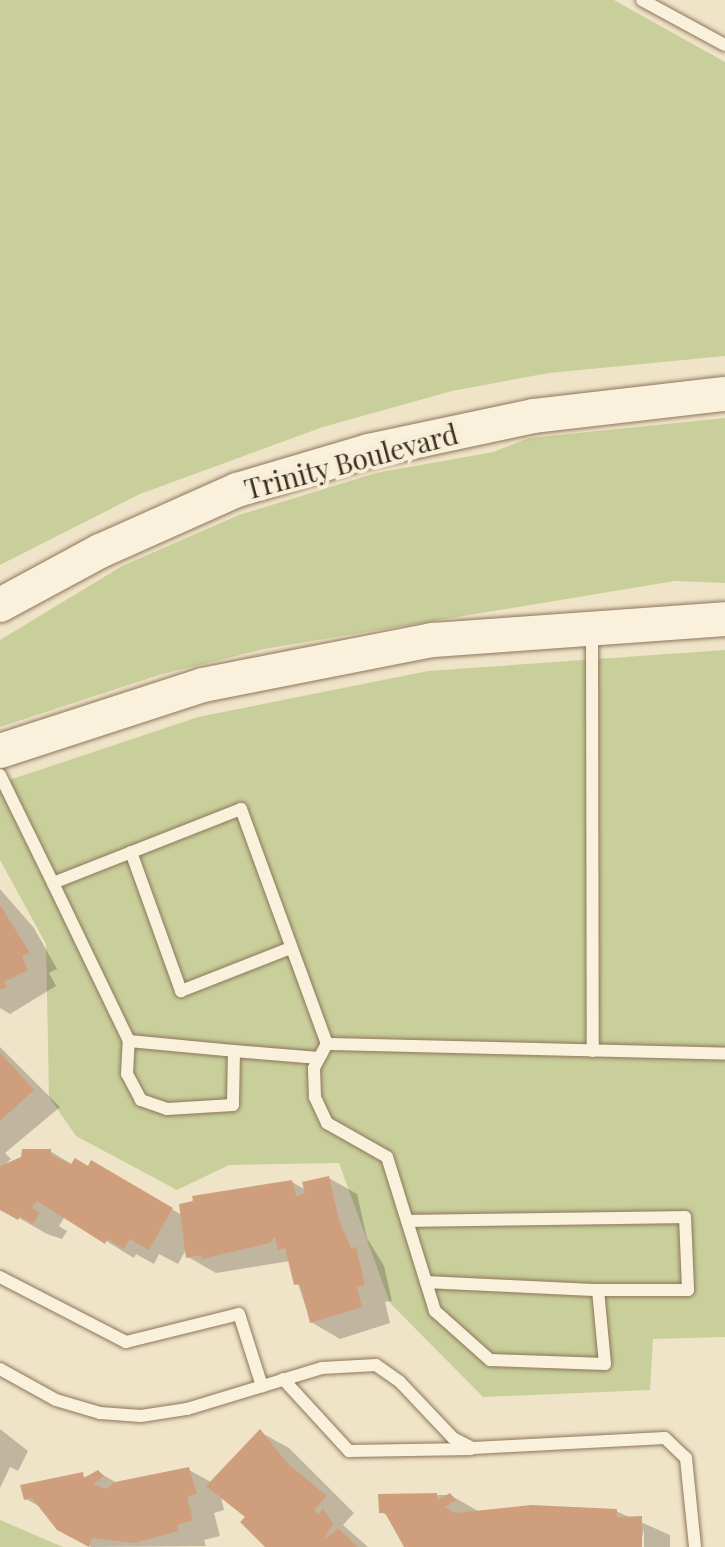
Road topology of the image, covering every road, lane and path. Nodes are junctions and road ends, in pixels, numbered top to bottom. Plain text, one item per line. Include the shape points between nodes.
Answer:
1 (642, 0) edge
2 (723, 39) edge
3 (725, 394) edge
4 (0, 605) edge
5 (725, 619) edge
6 (592, 627) junction
7 (0, 751) edge
8 (0, 775) edge
9 (131, 852) junction
10 (53, 883) junction
11 (291, 948) junction
12 (129, 1041) junction
13 (327, 1044) junction
14 (234, 1051) junction
15 (593, 1051) junction
16 (725, 1054) edge
17 (319, 1058) junction
18 (407, 1221) junction
19 (0, 1277) edge
20 (426, 1282) junction
21 (598, 1290) junction
22 (0, 1369) edge
23 (283, 1379) junction
24 (262, 1386) junction
25 (473, 1448) junction
26 (695, 1547) edge

1 - 2 lane
3 - 4 main road, Trinity Boulevard via 534,416 369,451 237,490 100,551
5 - 6 main road
6 - 7 main road via 433,640 203,685
6 - 15 lane
8 - 10 lane
9 - 10 lane
9 - 11 lane via 241,809
9 - 11 lane via 181,991
10 - 12 lane
11 - 13 lane
12 - 14 lane
12 - 14 lane via 127,1074 141,1100 167,1109 233,1105
13 - 15 lane
13 - 17 lane
14 - 17 lane
15 - 16 lane
17 - 18 lane via 315,1097 327,1123 387,1157
18 - 20 lane
18 - 21 lane via 685,1217 688,1290
19 - 24 lane via 126,1342 239,1314
20 - 21 lane
20 - 21 lane via 435,1311 490,1360 605,1364
22 - 24 lane via 56,1400 127,1415 187,1409
23 - 24 lane
23 - 25 lane via 349,1451
23 - 25 lane via 351,1362 376,1365 400,1382 453,1438
25 - 26 lane via 665,1438 686,1458

